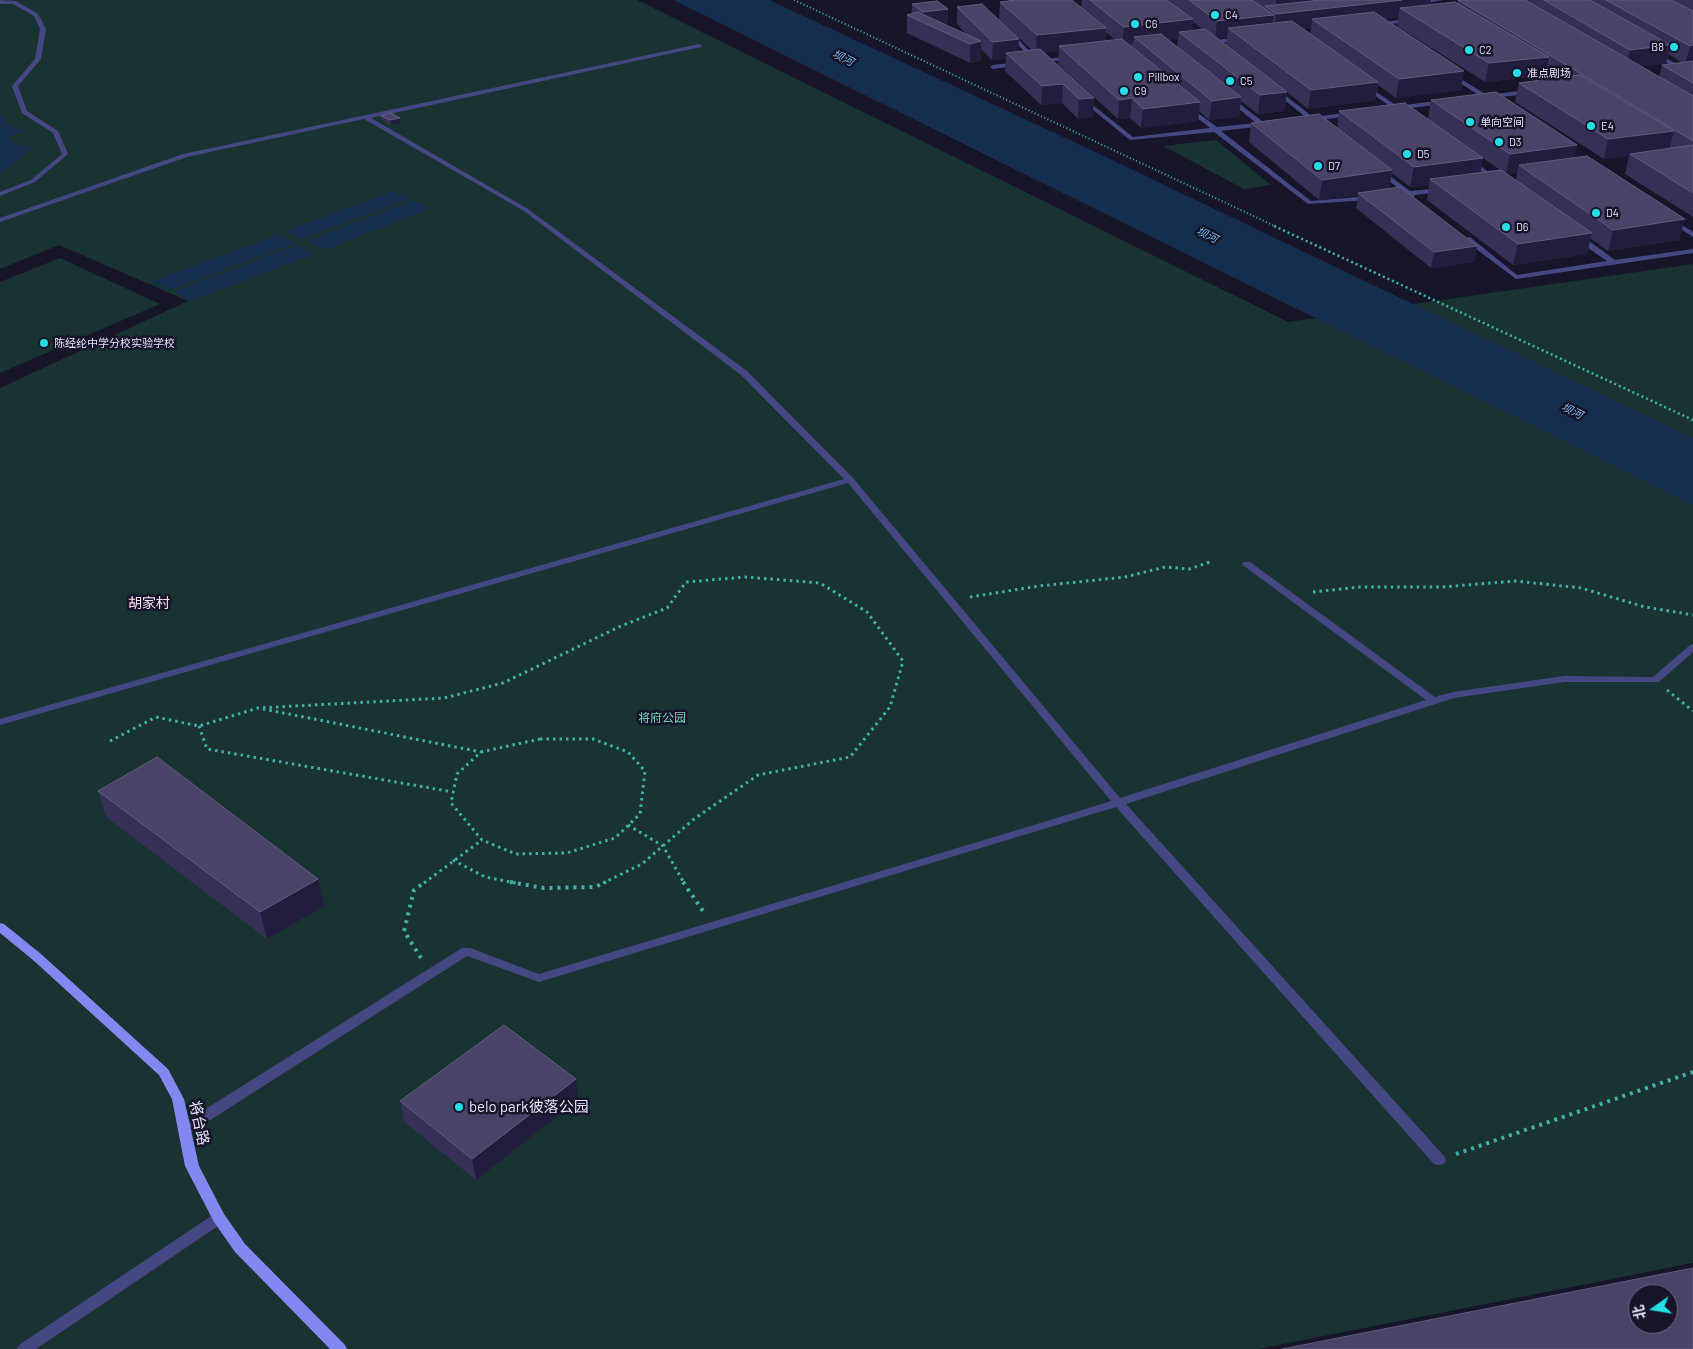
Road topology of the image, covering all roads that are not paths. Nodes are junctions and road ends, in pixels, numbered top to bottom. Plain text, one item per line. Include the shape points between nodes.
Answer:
1 (1440, 0) edge
2 (1420, 1) edge
3 (0, 2) edge
4 (1412, 3) dead end
5 (1420, 19) edge
6 (1375, 24) junction
7 (1366, 25) edge
8 (1004, 28) edge
9 (1383, 30) edge
10 (1248, 38) edge
11 (1204, 40) edge
12 (1212, 42) junction
13 (699, 46) dead end
14 (1220, 48) edge
15 (1646, 49) edge
16 (1076, 57) edge
17 (1038, 61) junction
18 (993, 66) edge
19 (1046, 68) edge
20 (1446, 71) edge
21 (1691, 74) edge
22 (1670, 75) edge
23 (1356, 79) edge
24 (1266, 83) edge
25 (1532, 92) edge
26 (1076, 93) edge
27 (1224, 95) edge
28 (1485, 97) junction
29 (1475, 99) edge
30 (1456, 101) edge
31 (1183, 104) edge
32 (1396, 108) junction
33 (1501, 108) edge
34 (1387, 109) edge
35 (1359, 113) edge
36 (1404, 114) edge
37 (365, 117) junction
38 (1312, 118) junction
39 (1303, 119) edge
40 (1270, 123) edge
41 (1261, 124) junction
42 (1319, 124) edge
43 (1214, 130) junction
44 (1461, 154) edge
45 (1372, 165) edge
46 (1492, 184) edge
47 (1446, 190) edge
48 (0, 194) edge
49 (1409, 194) junction
50 (1389, 196) edge
51 (1380, 197) edge
52 (1417, 200) edge
53 (1669, 219) edge
54 (0, 220) edge
55 (1574, 234) edge
56 (1693, 235) edge
57 (1463, 236) edge
58 (1693, 251) edge
59 (1614, 263) junction
60 (850, 480) junction
61 (1247, 564) dead end
62 (1693, 647) edge
63 (1434, 701) junction
64 (0, 722) edge
65 (1118, 802) junction
66 (0, 927) edge
67 (185, 1128) junction
68 (1439, 1160) road end
69 (219, 1218) junction
70 (24, 1349) edge
71 (340, 1349) edge

1 - 2 lane
2 - 4 lane
3 - 48 lane via 14,2 36,15 43,29 38,59 16,86 24,112 56,132 64,154 34,181
5 - 6 lane
6 - 7 lane
6 - 9 lane
8 - 17 lane
10 - 12 lane
11 - 12 lane
12 - 14 lane
13 - 37 lane
15 - 21 lane
16 - 17 lane
17 - 18 lane
17 - 19 lane
20 - 28 lane
21 - 22 lane
23 - 32 lane
24 - 38 lane
25 - 28 lane
26 - 43 lane via 1132,139
27 - 41 lane
28 - 29 lane
28 - 33 lane
30 - 32 lane
31 - 43 lane
32 - 34 lane
32 - 36 lane
35 - 38 lane
37 - 54 lane via 185,155
37 - 60 lane via 526,210 744,373
38 - 39 lane
38 - 42 lane
40 - 41 lane
41 - 43 lane
43 - 51 lane via 1310,203
44 - 46 lane via 1501,182
45 - 49 lane
47 - 49 lane
49 - 50 lane
49 - 52 lane
53 - 56 lane
55 - 59 lane
57 - 59 lane via 1516,277
58 - 59 lane
60 - 64 lane
60 - 65 lane
61 - 63 lane
62 - 63 lane via 1655,680 1564,679 1454,695
63 - 65 lane
65 - 67 lane via 539,978 466,951
65 - 68 lane
66 - 67 main road, 将台路 via 164,1072 178,1099
67 - 69 main road, 将台路 via 192,1166
69 - 70 lane
69 - 71 main road, 将台路 via 240,1248

